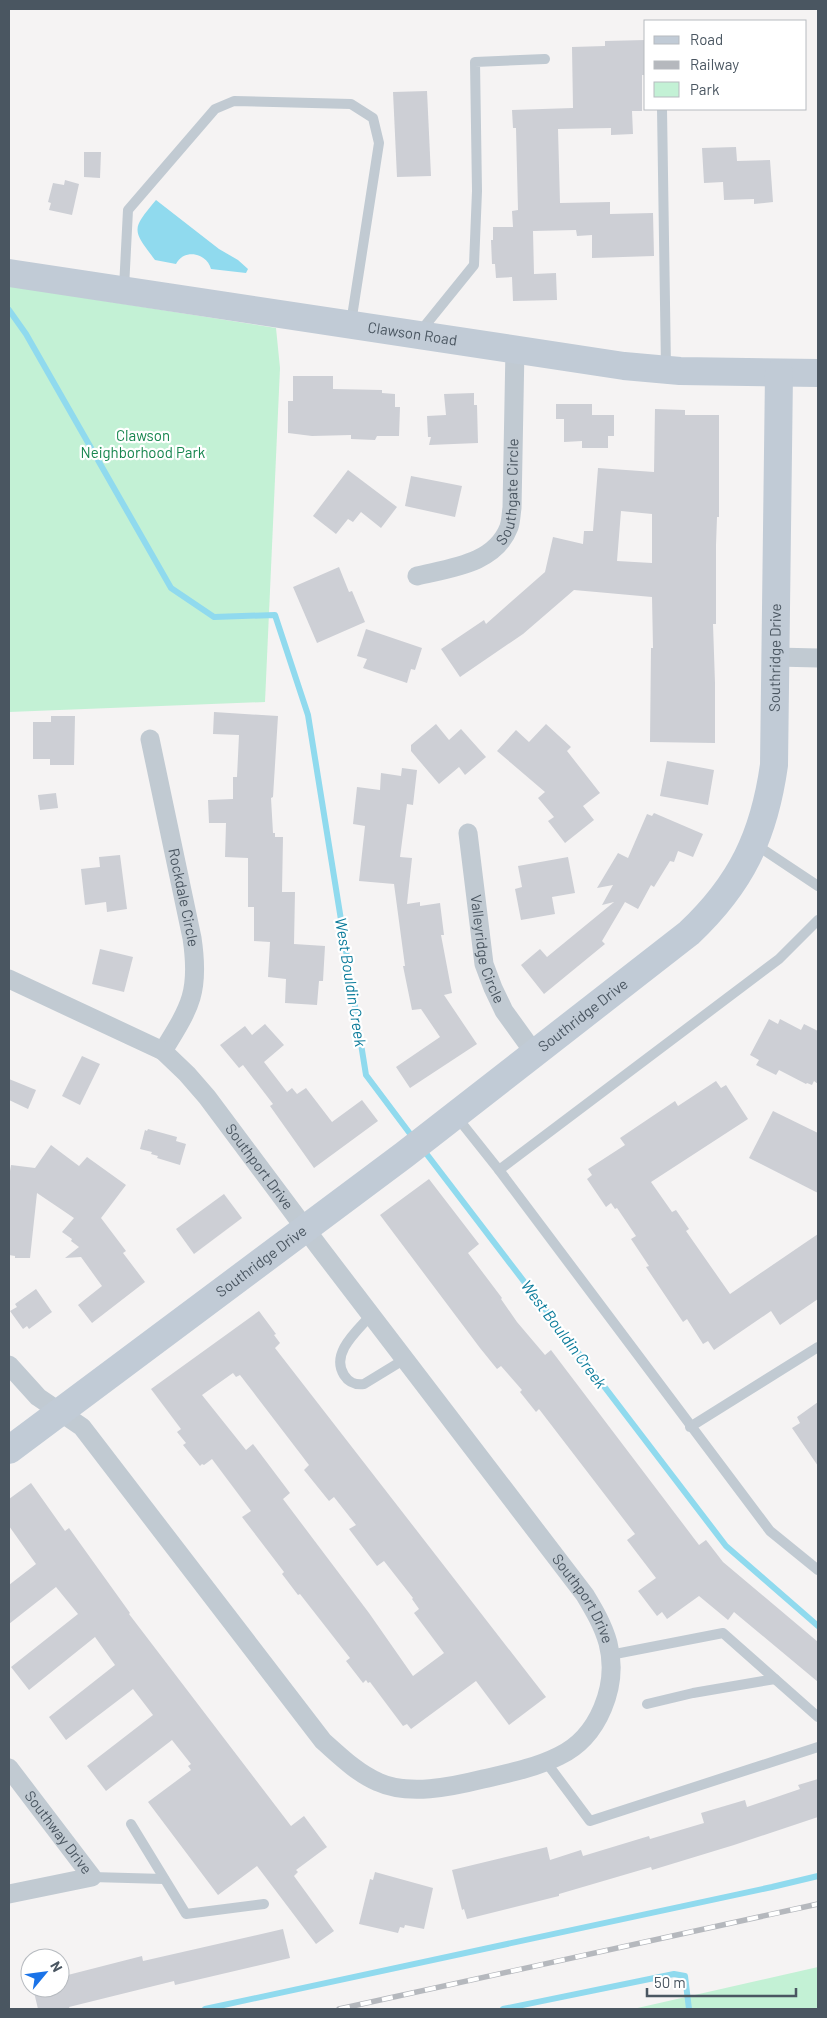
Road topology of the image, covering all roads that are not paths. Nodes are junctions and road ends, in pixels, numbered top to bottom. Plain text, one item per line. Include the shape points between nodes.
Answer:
1 (544, 59) dead end
2 (662, 110) edge
3 (11, 273) edge
4 (124, 290) junction
5 (351, 324) junction
6 (418, 334) junction
7 (515, 348) junction
8 (666, 369) junction
9 (779, 373) junction
10 (818, 373) edge
11 (417, 576) dead end
12 (776, 657) junction
13 (818, 658) edge
14 (150, 739) dead end
15 (468, 833) dead end
16 (754, 843) junction
17 (818, 886) edge
18 (818, 920) edge
19 (9, 979) edge
20 (163, 1051) junction
21 (535, 1054) junction
22 (455, 1115) junction
23 (499, 1170) junction
24 (306, 1230) junction
25 (371, 1315) junction
26 (818, 1346) edge
27 (405, 1360) junction
28 (9, 1366) edge
29 (60, 1412) junction
30 (690, 1428) junction
31 (9, 1450) edge
32 (818, 1570) edge
33 (610, 1655) junction
34 (775, 1679) junction
35 (647, 1704) dead end
36 (818, 1717) edge
37 (818, 1747) edge
38 (546, 1762) junction
39 (9, 1768) edge
40 (130, 1824) dead end
41 (92, 1877) junction
42 (164, 1879) junction
43 (9, 1894) edge
44 (264, 1904) dead end

1 - 6 lane via 475,62 477,191 474,265
2 - 8 lane
3 - 4 street, Clawson Road
4 - 5 street, Clawson Road
4 - 5 lane via 128,210 215,109 234,101 351,104 373,118 379,143
5 - 6 street, Clawson Road
6 - 7 street, Clawson Road
7 - 8 street, Clawson Road via 624,366
7 - 11 street, Southgate Circle via 509,527 499,543 485,555 468,564
8 - 9 street, Clawson Road
9 - 10 street, Clawson Road
9 - 12 street, Southridge Drive
12 - 13 street
12 - 16 street, Southridge Drive via 774,765 764,820
14 - 20 street, Rockdale Circle via 196,964 195,988 185,1017
15 - 21 street, Valleyridge Circle via 484,964 504,1010
16 - 17 lane
16 - 21 street, Southridge Drive via 729,890 712,911
18 - 23 lane via 779,959
19 - 20 street, Southport Drive
20 - 24 street, Southport Drive via 207,1097
21 - 22 street, Southridge Drive
22 - 23 lane
22 - 24 street, Southridge Drive
23 - 30 lane
24 - 25 street, Southport Drive
24 - 29 street, Southridge Drive
25 - 27 street, Southport Drive
25 - 27 lane via 341,1354 342,1372 348,1380 356,1385 364,1384
26 - 30 lane
27 - 33 street, Southport Drive via 585,1594 599,1619
28 - 29 street, Southport Drive via 38,1397
29 - 31 street, Southridge Drive
29 - 38 street, Southport Drive via 82,1427 323,1741 348,1764 378,1783 407,1789 447,1788
30 - 32 lane via 770,1531
33 - 34 lane via 723,1632
33 - 38 street, Southport Drive via 608,1691 599,1718 583,1739 561,1756
34 - 35 lane
34 - 36 lane
37 - 38 lane via 590,1822
39 - 41 street, Southway Drive
40 - 42 lane
41 - 42 lane
41 - 43 street, Southway Drive
42 - 44 lane via 186,1914

